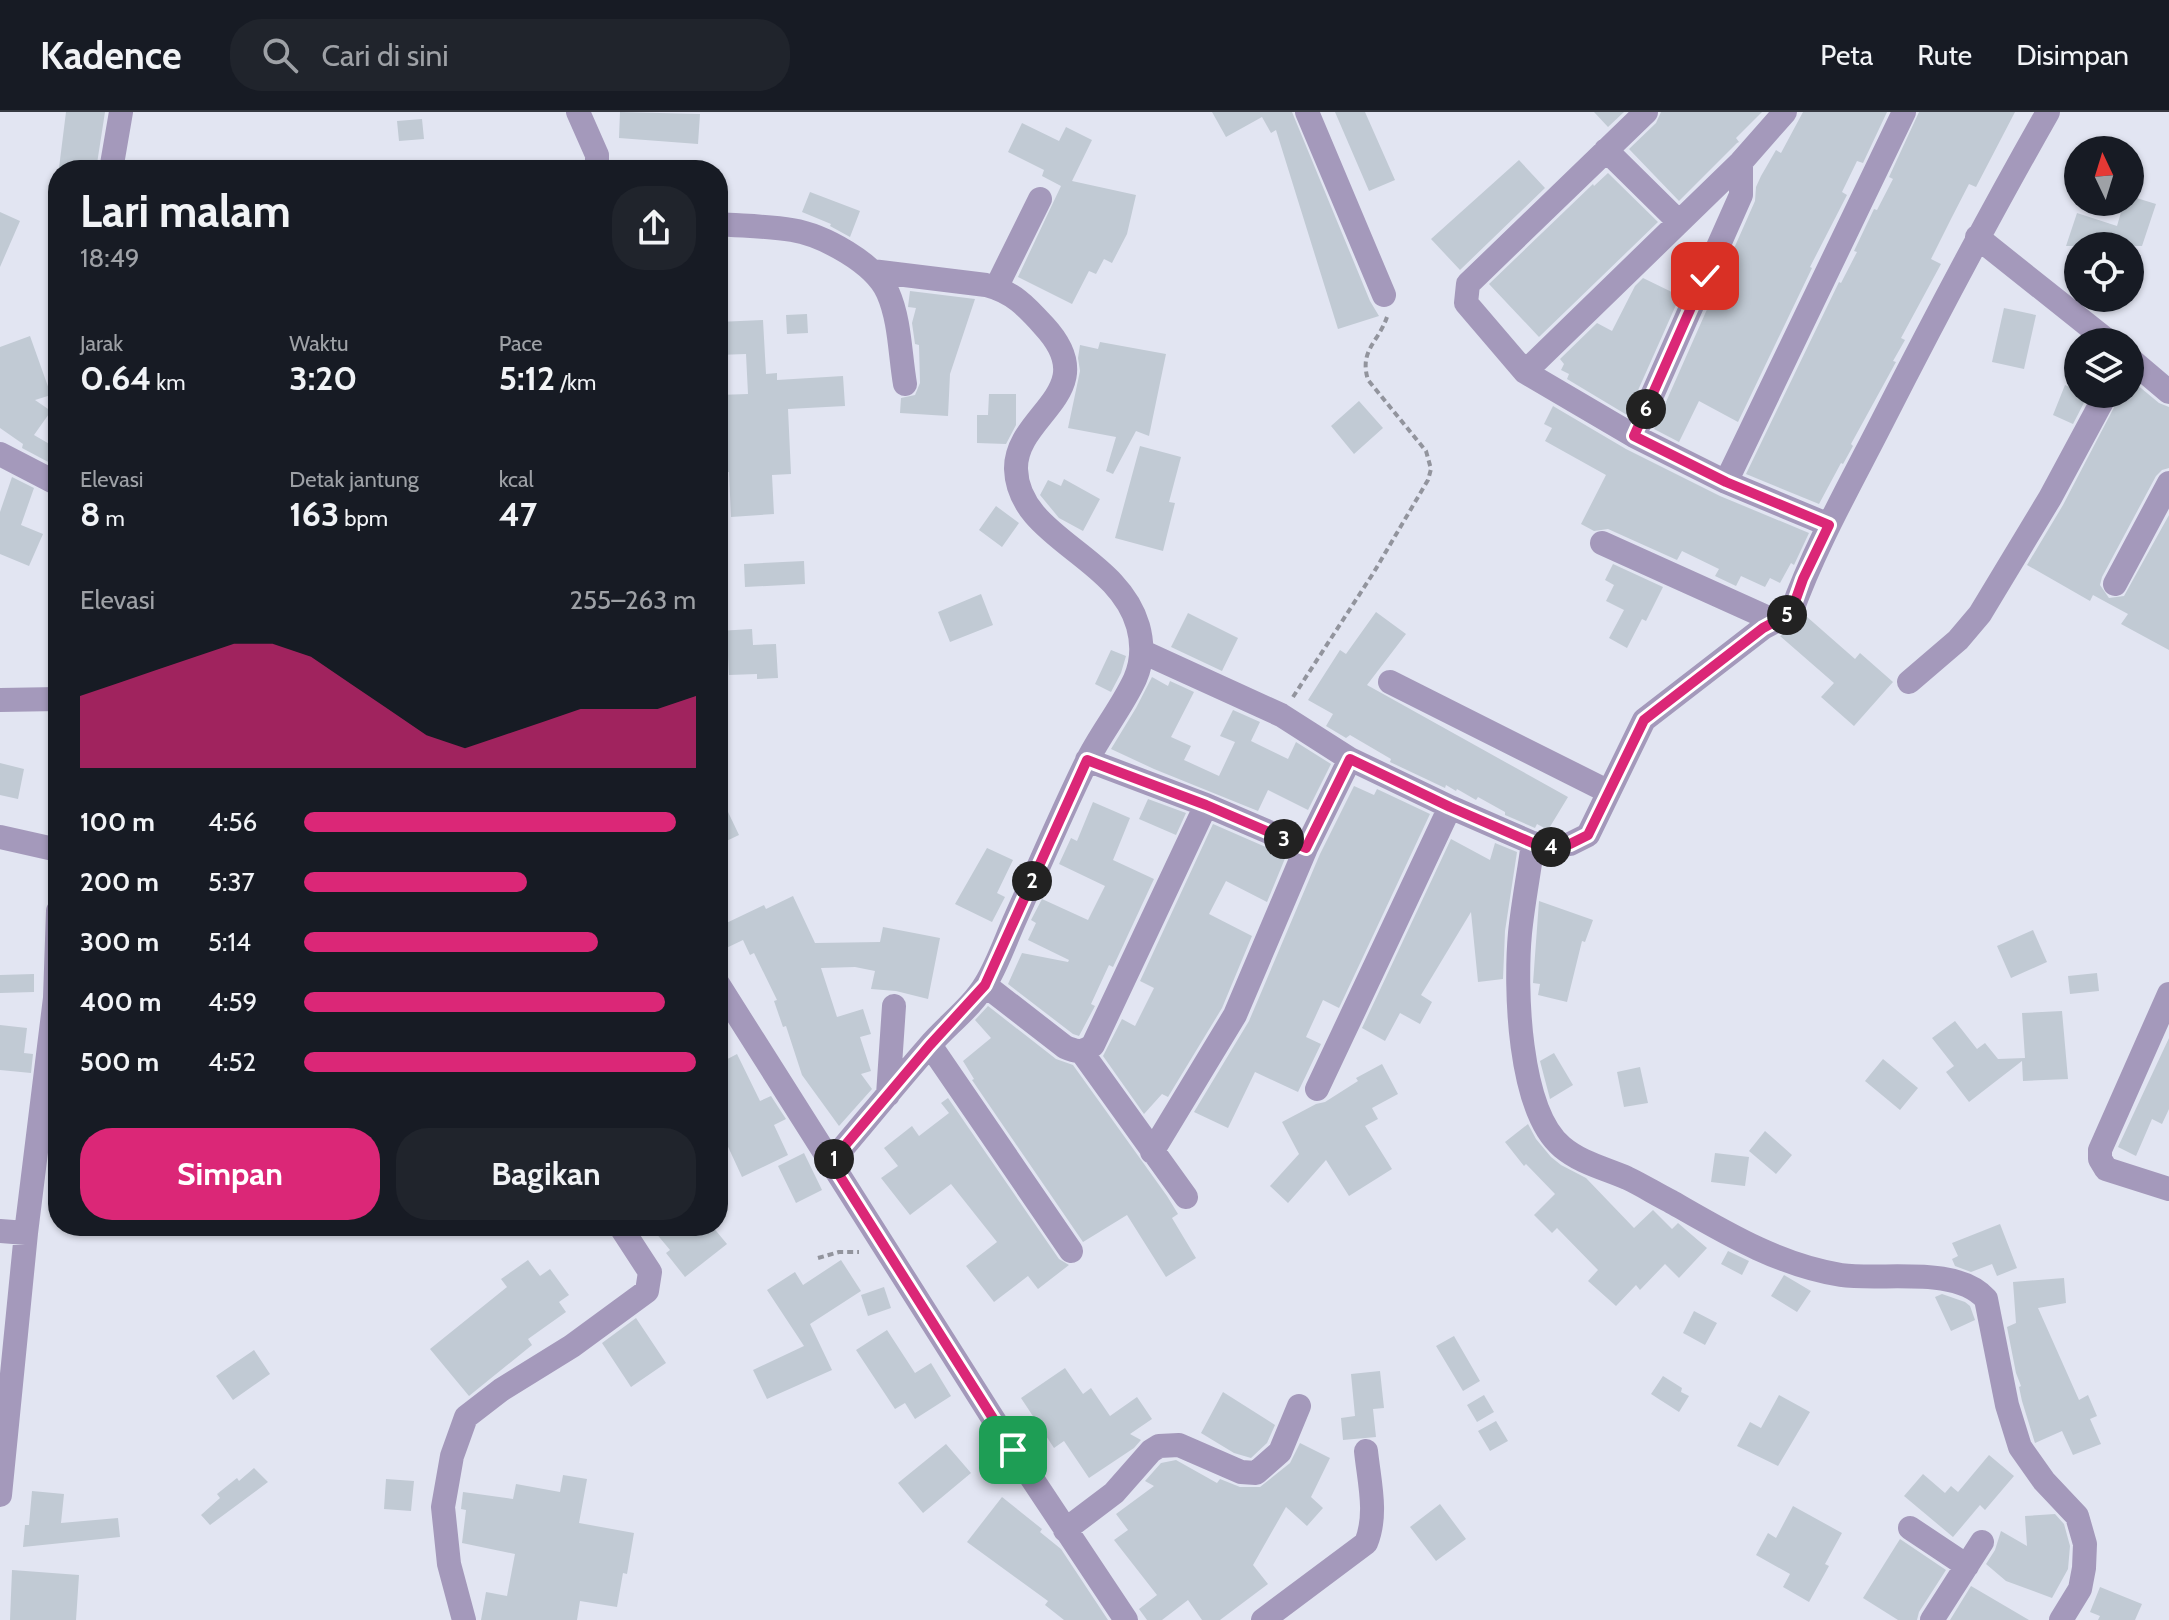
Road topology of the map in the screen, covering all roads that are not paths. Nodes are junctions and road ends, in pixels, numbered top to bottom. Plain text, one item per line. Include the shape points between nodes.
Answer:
1 (121, 112) edge
2 (578, 112) edge
3 (1307, 112) edge
4 (1646, 112) edge
5 (1785, 112) edge
6 (1904, 112) edge
7 (2048, 112) edge
8 (1606, 150) junction
9 (113, 160) edge
10 (597, 160) edge
11 (1741, 162) junction
12 (1040, 199) dead end
13 (1679, 222) junction
14 (728, 225) edge
15 (1977, 237) junction
16 (872, 271) junction
17 (996, 288) junction
18 (1384, 295) road end
19 (2091, 328) edge
20 (2144, 371) edge
21 (1525, 372) junction
22 (905, 384) dead end
23 (2169, 392) edge
24 (2098, 408) edge
25 (1634, 436) junction
26 (0, 454) edge
27 (48, 479) edge
28 (1726, 482) junction
29 (2169, 483) edge
30 (1829, 525) junction
31 (1602, 543) dead end
32 (2115, 584) dead end
33 (1775, 621) junction
34 (1143, 652) junction
35 (1390, 682) dead end
36 (1909, 682) dead end
37 (48, 699) edge
38 (0, 700) edge
39 (1350, 759) junction
40 (1087, 760) junction
41 (1609, 792) junction
42 (1206, 805) junction
43 (1450, 807) junction
44 (0, 837) edge
45 (1533, 843) junction
46 (48, 848) edge
47 (1306, 848) junction
48 (985, 985) junction
49 (2169, 994) edge
50 (894, 1006) dead end
51 (728, 1010) edge
52 (930, 1045) junction
53 (1081, 1051) junction
54 (48, 1066) edge
55 (1317, 1089) dead end
56 (888, 1095) junction
57 (1152, 1152) junction
58 (831, 1162) junction
59 (2169, 1189) edge
60 (1186, 1197) dead end
61 (0, 1231) edge
62 (26, 1233) junction
63 (627, 1236) edge
64 (1071, 1251) dead end
65 (1299, 1406) dead end
66 (1366, 1451) dead end
67 (0, 1495) edge
68 (1910, 1528) dead end
69 (1065, 1530) junction
70 (1982, 1542) dead end
71 (1967, 1566) junction
72 (464, 1620) edge
73 (1126, 1620) edge
74 (1263, 1620) edge
75 (1932, 1620) edge
76 (2061, 1620) edge

1 - 9 street
2 - 10 street
3 - 18 street
4 - 8 street
5 - 11 street
6 - 28 street
7 - 15 street
8 - 13 street
8 - 21 street via 1468,284 1466,303
11 - 13 street
11 - 25 street via 1741,195
12 - 17 street
13 - 21 street
14 - 16 street via 794,230 846,252
15 - 19 street
15 - 30 street
16 - 17 street
16 - 22 street via 887,291 895,317
17 - 34 street via 1019,299 1056,339 1064,359 1060,394 1021,445 1018,484 1034,517 1110,577 1128,603
20 - 23 street
21 - 25 street
24 - 36 street via 1980,614
25 - 28 street
26 - 27 street
28 - 30 street
29 - 32 street
30 - 33 street via 1791,613
31 - 33 street
33 - 41 street via 1644,720
34 - 39 street via 1281,715
34 - 40 street via 1136,678
35 - 41 street
37 - 38 street
39 - 43 street
39 - 47 street
40 - 42 street
40 - 48 street
41 - 45 street via 1588,835 1544,848
42 - 47 street
42 - 53 street via 1093,1045
43 - 45 street
43 - 55 street
44 - 46 street
45 - 76 street via 1520,933 1519,986 1526,1075 1548,1130 1572,1155 1764,1252 1842,1275 1940,1279 1978,1290 1986,1299 2020,1447 2077,1516 2085,1544 2080,1589
47 - 57 street via 1235,1015
48 - 52 street
48 - 53 street via 1065,1047
49 - 59 street via 2100,1150 2106,1169
50 - 56 street
51 - 58 street
52 - 56 street
52 - 64 street
53 - 57 street
54 - 62 street
56 - 58 street
57 - 60 street
58 - 69 street
61 - 62 street
62 - 67 street
63 - 72 street via 650,1272 647,1291 466,1417 443,1507 449,1564
65 - 69 street via 1280,1452 1256,1473 1241,1472 1179,1445 1159,1446 1114,1493
66 - 74 street via 1373,1511 1366,1543
68 - 71 street
69 - 73 street
70 - 71 street
71 - 75 street

